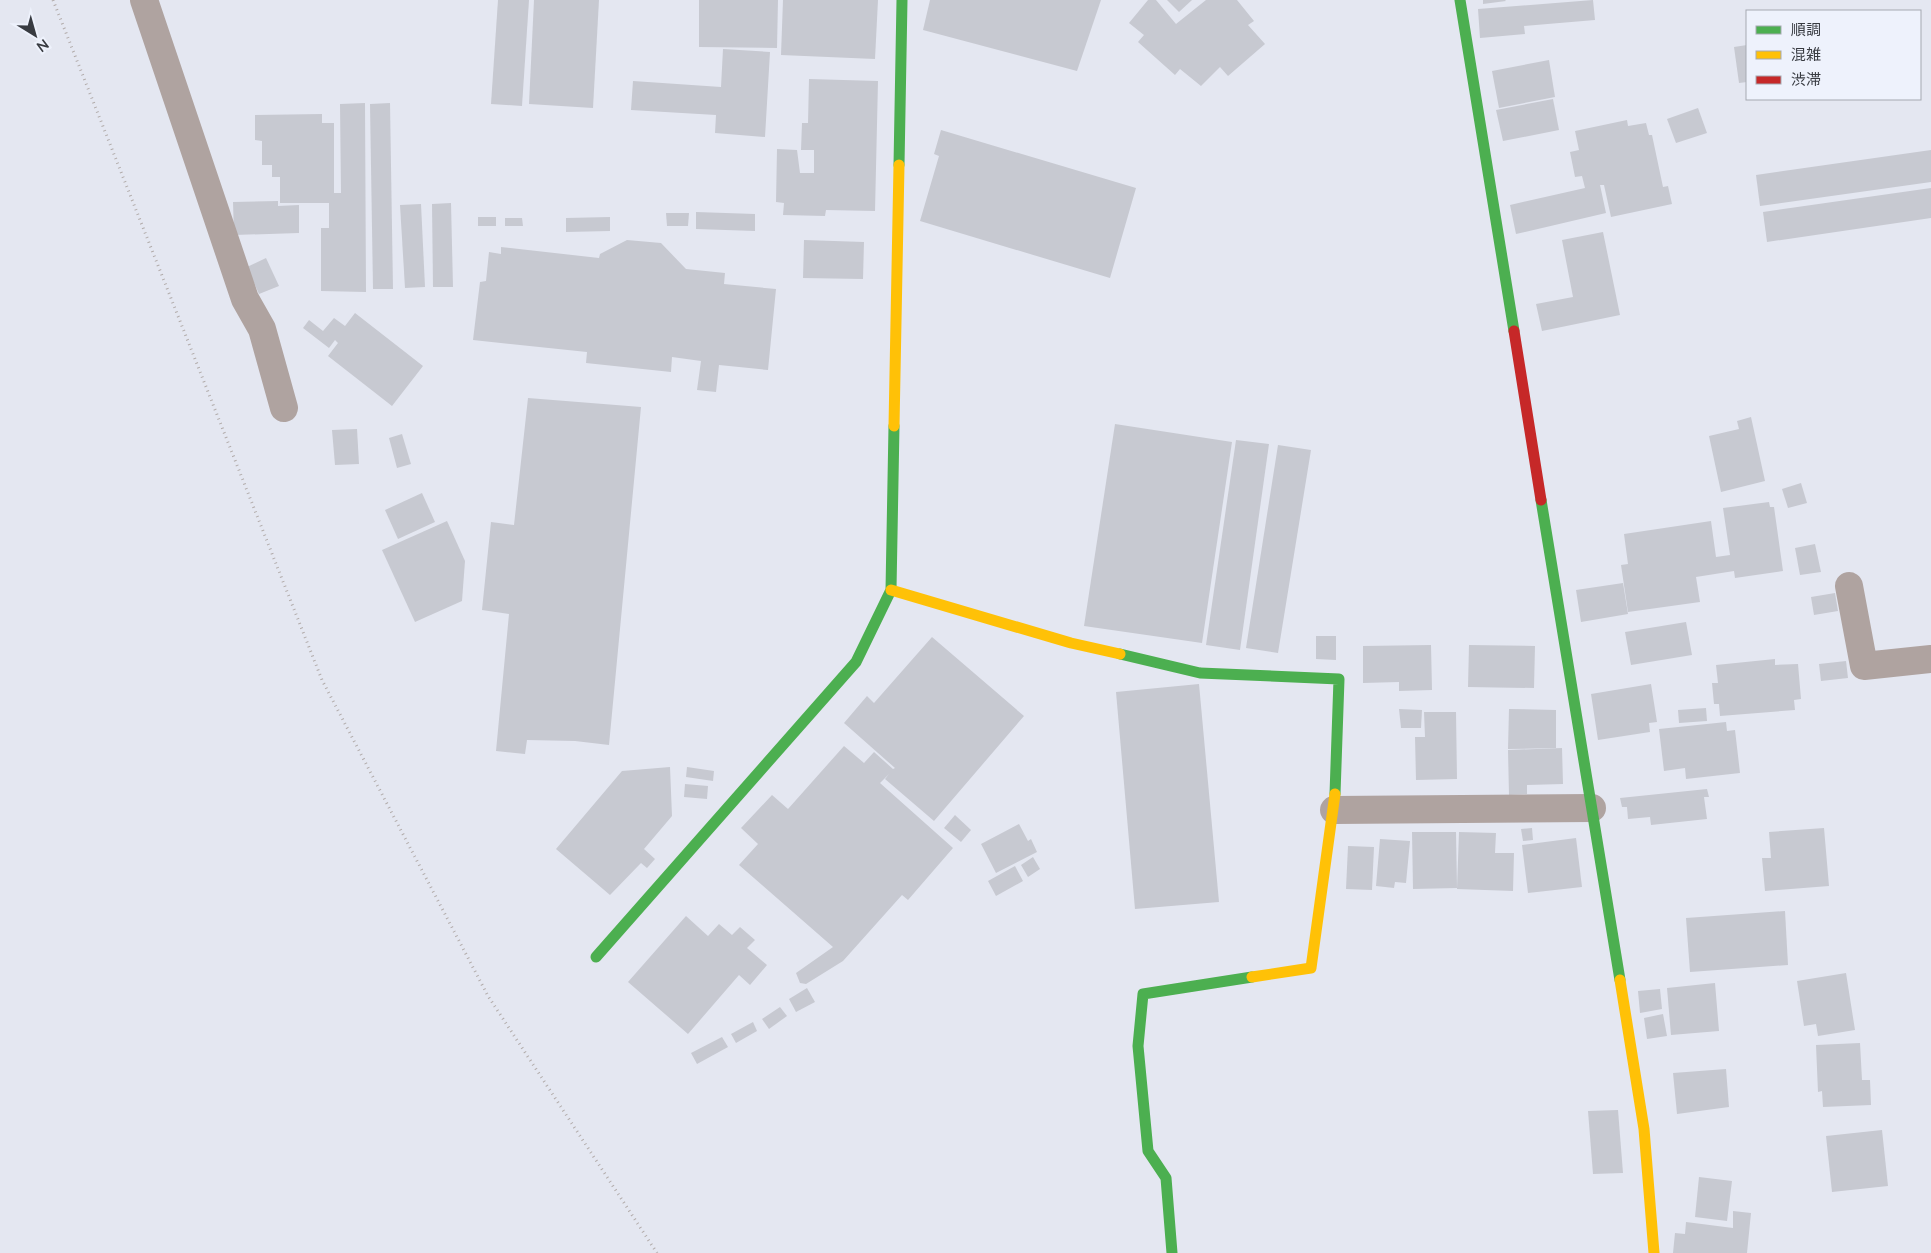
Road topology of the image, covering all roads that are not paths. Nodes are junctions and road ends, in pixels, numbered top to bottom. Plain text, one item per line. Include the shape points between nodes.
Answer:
1 (144, 0) edge
2 (902, 0) edge
3 (1460, 0) edge
4 (284, 408) dead end
5 (1849, 586) dead end
6 (891, 590) junction
7 (1931, 659) edge
8 (1592, 808) junction
9 (1334, 810) junction
10 (596, 957) dead end
11 (1172, 1253) edge
12 (1654, 1253) edge

1 - 4 street via 245,299 262,329
2 - 6 street
3 - 8 street
5 - 7 street via 1864,666
6 - 9 street via 1071,643 1200,673 1339,679
6 - 10 street via 856,662
8 - 9 street
8 - 12 street via 1644,1129
9 - 11 street via 1311,968 1143,994 1138,1046 1148,1151 1166,1178

